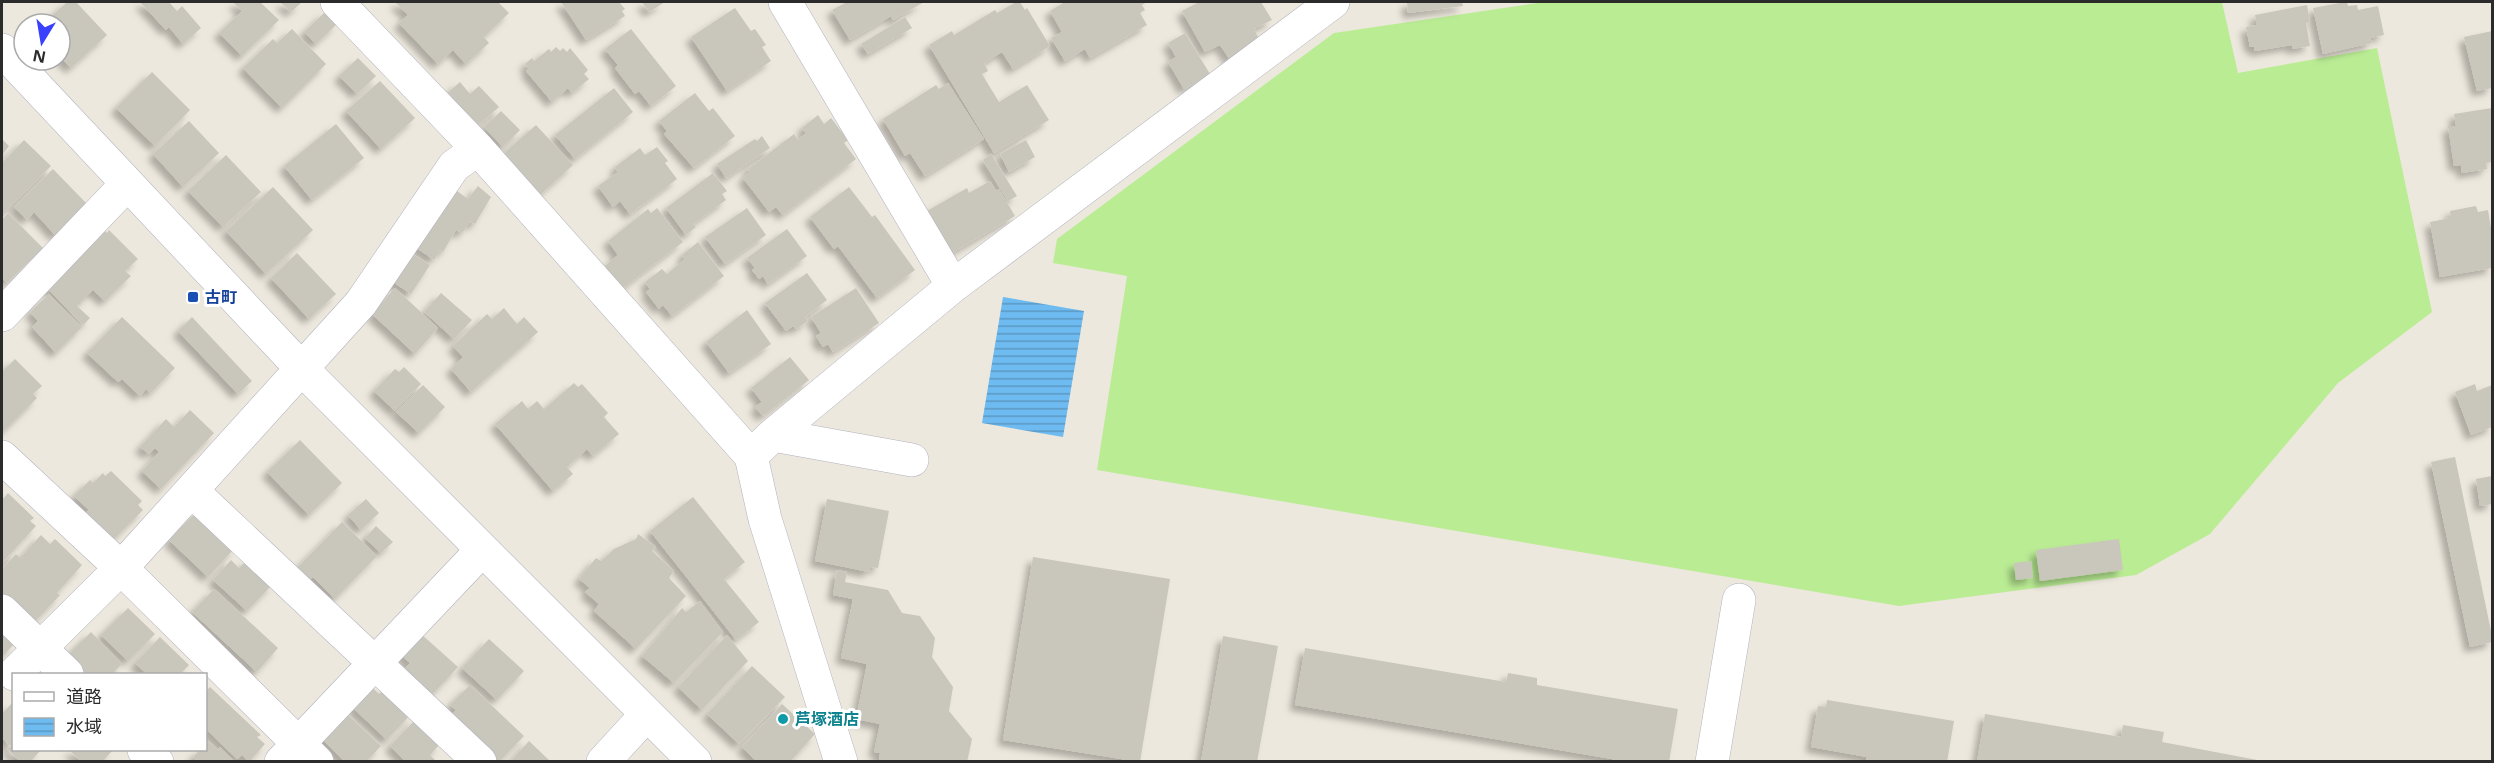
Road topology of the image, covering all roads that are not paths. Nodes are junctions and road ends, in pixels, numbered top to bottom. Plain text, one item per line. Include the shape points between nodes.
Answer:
1 (337, 2) edge
2 (785, 2) edge
3 (1333, 2) edge
4 (2, 50) edge
5 (478, 149) junction
6 (127, 184) junction
7 (953, 285) junction
8 (4, 307) edge
9 (301, 368) junction
10 (762, 446) junction
11 (2, 457) edge
12 (912, 460) dead end
13 (192, 491) junction
14 (482, 550) junction
15 (121, 568) junction
16 (1739, 600) dead end
17 (2, 611) edge
18 (41, 649) junction
19 (375, 662) junction
20 (16, 673) edge
21 (65, 673) edge
22 (647, 714) junction
23 (145, 751) edge
24 (299, 755) edge
25 (157, 762) edge
26 (480, 762) edge
27 (603, 762) edge
28 (695, 762) edge
29 (841, 762) edge
30 (1712, 762) edge

1 - 5 street
2 - 7 street
3 - 7 street
4 - 6 street
5 - 9 street via 454,166 361,303
5 - 10 street
6 - 8 street
6 - 9 street
7 - 10 street
9 - 13 street
9 - 14 street
10 - 12 street
10 - 29 street via 765,519
11 - 15 street
13 - 15 street
13 - 19 street
14 - 19 street
14 - 22 street
15 - 18 street
15 - 24 street
16 - 30 street
17 - 18 street
18 - 20 street
18 - 21 street
19 - 24 street
19 - 26 street
22 - 27 street
22 - 28 street
23 - 25 street

